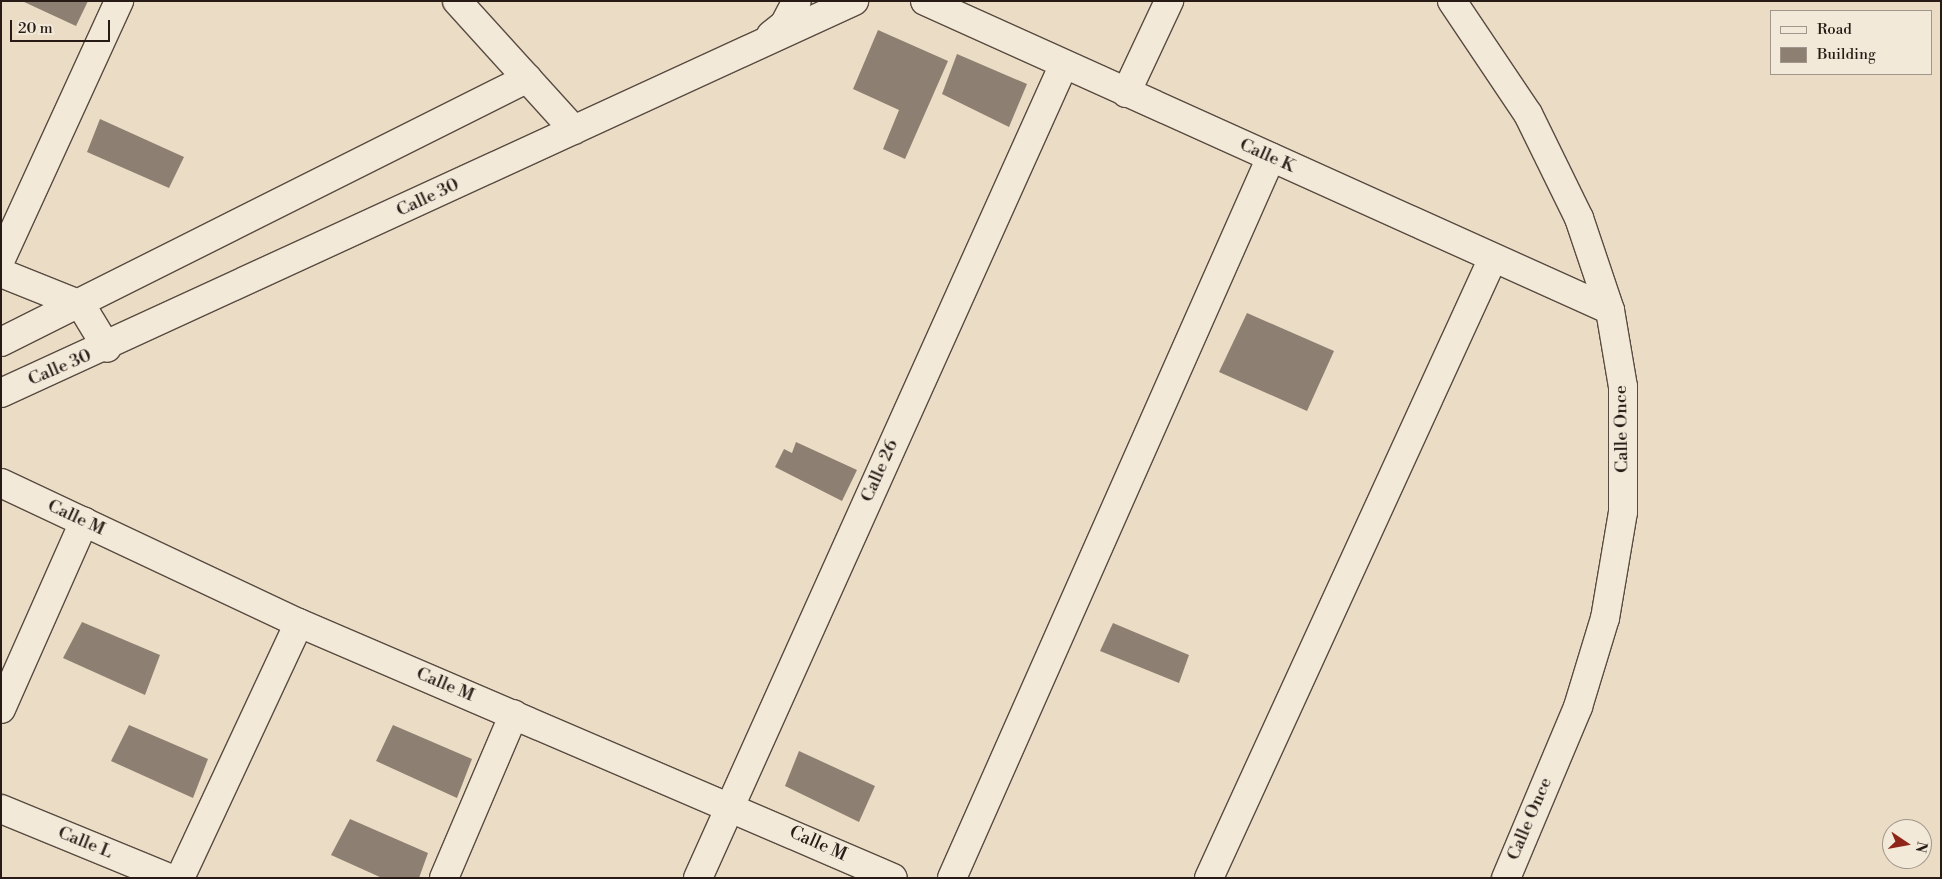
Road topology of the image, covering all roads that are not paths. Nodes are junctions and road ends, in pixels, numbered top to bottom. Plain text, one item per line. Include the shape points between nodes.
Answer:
1 (118, 1) edge
2 (457, 1) edge
3 (797, 1) edge
4 (854, 1) edge
5 (925, 1) edge
6 (1169, 1) edge
7 (1452, 1) edge
8 (760, 45) junction
9 (1064, 64) junction
10 (528, 78) junction
11 (1126, 92) junction
12 (574, 130) junction
13 (1271, 158) junction
14 (1493, 258) junction
15 (1, 259) edge
16 (1, 273) edge
17 (81, 305) junction
18 (1610, 310) junction
19 (1, 342) edge
20 (107, 348) junction
21 (1, 393) edge
22 (1, 483) edge
23 (84, 522) junction
24 (299, 623) junction
25 (1, 709) edge
26 (514, 714) junction
27 (730, 804) junction
28 (1, 809) edge
29 (169, 878) edge
30 (180, 878) edge
31 (444, 878) edge
32 (698, 878) edge
33 (893, 878) edge
34 (952, 878) edge
35 (1209, 878) edge
36 (1506, 878) edge

1 - 15 street
2 - 10 street
3 - 8 street via 784,25
4 - 8 street, Calle 30
5 - 9 street, Calle K
6 - 11 street
7 - 18 street, Calle Once via 1528,114 1579,218
8 - 12 street, Calle 30
9 - 11 street, Calle K
9 - 27 street, Calle 26
10 - 12 street
10 - 17 street
11 - 13 street, Calle K
12 - 20 street, Calle 30
13 - 14 street, Calle K
13 - 34 street
14 - 18 street, Calle K
14 - 35 street
16 - 17 street
17 - 19 street
17 - 20 street
18 - 36 street, Calle Once via 1623,387 1623,512 1605,618 1578,707
20 - 21 street, Calle 30
22 - 23 street, Calle M
23 - 24 street, Calle M
23 - 25 street
24 - 26 street, Calle M
24 - 30 street
26 - 27 street, Calle M
26 - 31 street
27 - 32 street, Calle 26
27 - 33 street, Calle M
28 - 29 street, Calle L

